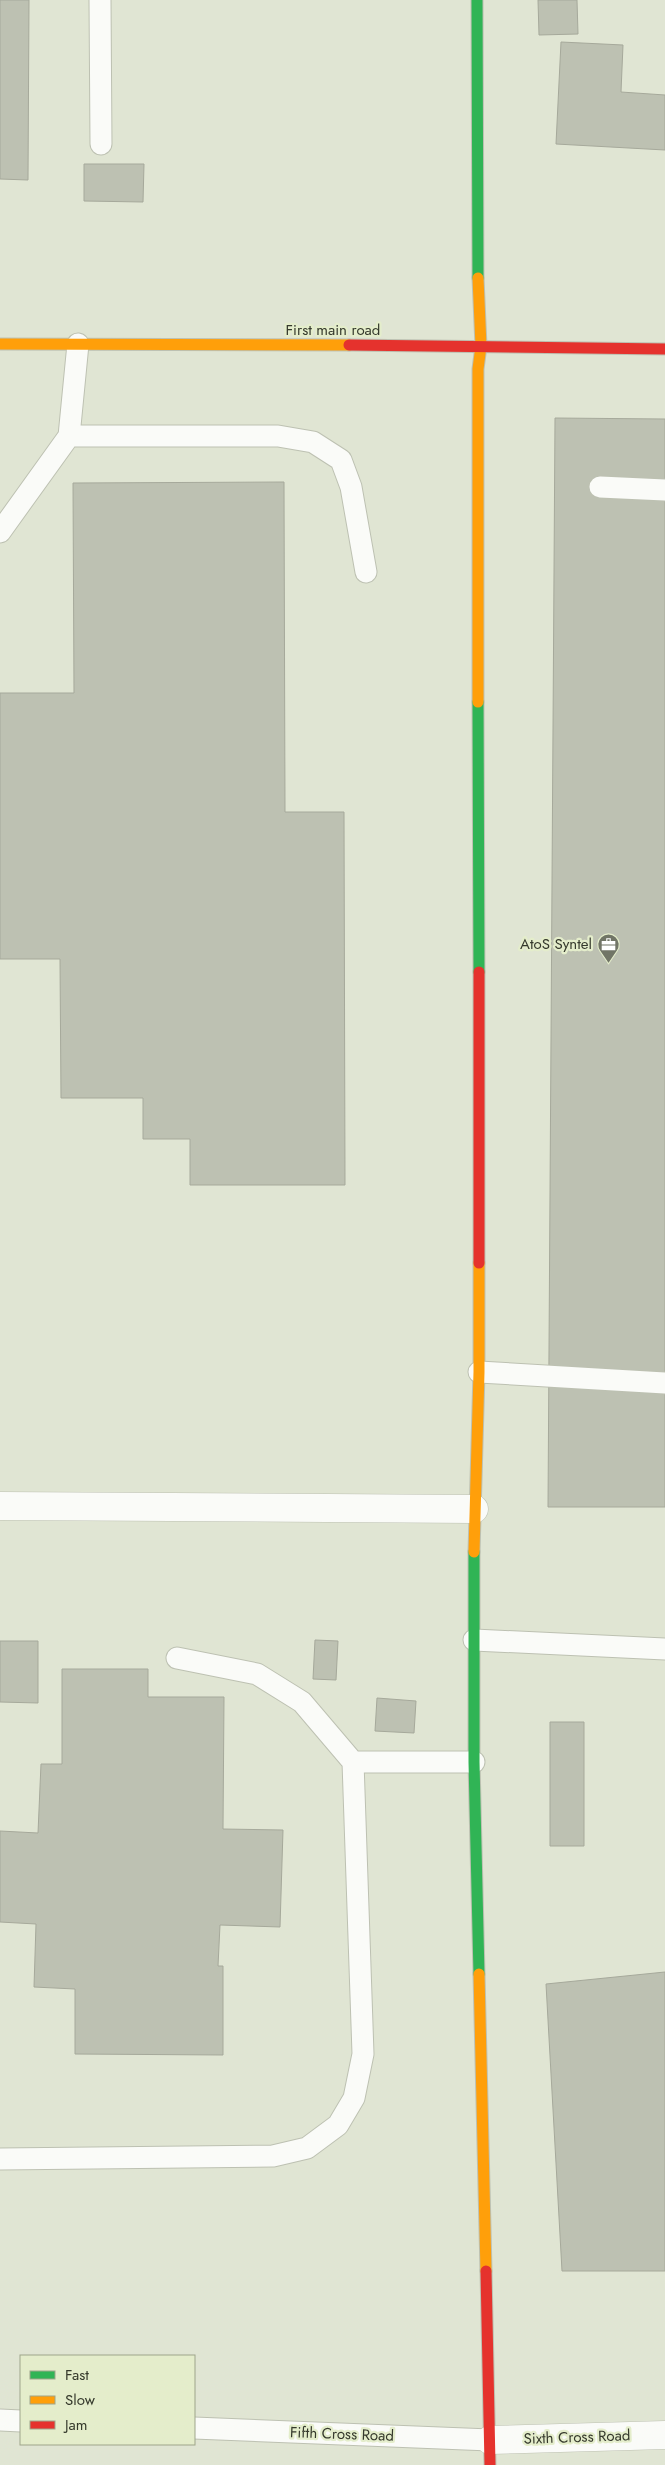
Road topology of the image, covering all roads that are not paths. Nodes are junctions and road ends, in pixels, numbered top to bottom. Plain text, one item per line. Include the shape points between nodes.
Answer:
1 (100, 0) edge
2 (477, 0) edge
3 (101, 144) dead end
4 (0, 344) edge
5 (78, 344) junction
6 (481, 346) junction
7 (665, 349) edge
8 (69, 436) junction
9 (600, 487) dead end
10 (665, 490) edge
11 (0, 532) edge
12 (366, 572) dead end
13 (479, 1372) junction
14 (665, 1383) edge
15 (0, 1506) edge
16 (474, 1509) junction
17 (474, 1640) junction
18 (665, 1649) edge
19 (177, 1658) dead end
20 (353, 1762) junction
21 (474, 1762) junction
22 (0, 2159) edge
23 (0, 2420) edge
24 (20, 2421) edge
25 (195, 2428) edge
26 (665, 2435) edge
27 (490, 2452) edge

1 - 3 lane
2 - 6 street via 478,310
4 - 5 street, First main road
5 - 6 street, First main road
5 - 8 lane
6 - 7 street, First main road
6 - 13 street via 478,369
8 - 11 lane
8 - 12 lane via 278,436 314,442 340,460 351,487
9 - 10 lane
13 - 14 lane
13 - 16 street
15 - 16 street
16 - 17 street
17 - 18 lane
17 - 21 street
19 - 20 lane via 257,1674 302,1702
20 - 21 lane
20 - 22 lane via 363,2054 354,2098 338,2125 307,2148 272,2156
21 - 27 street
23 - 24 lane
25 - 27 lane, Fifth Cross Road
26 - 27 street, Sixth Cross Road

